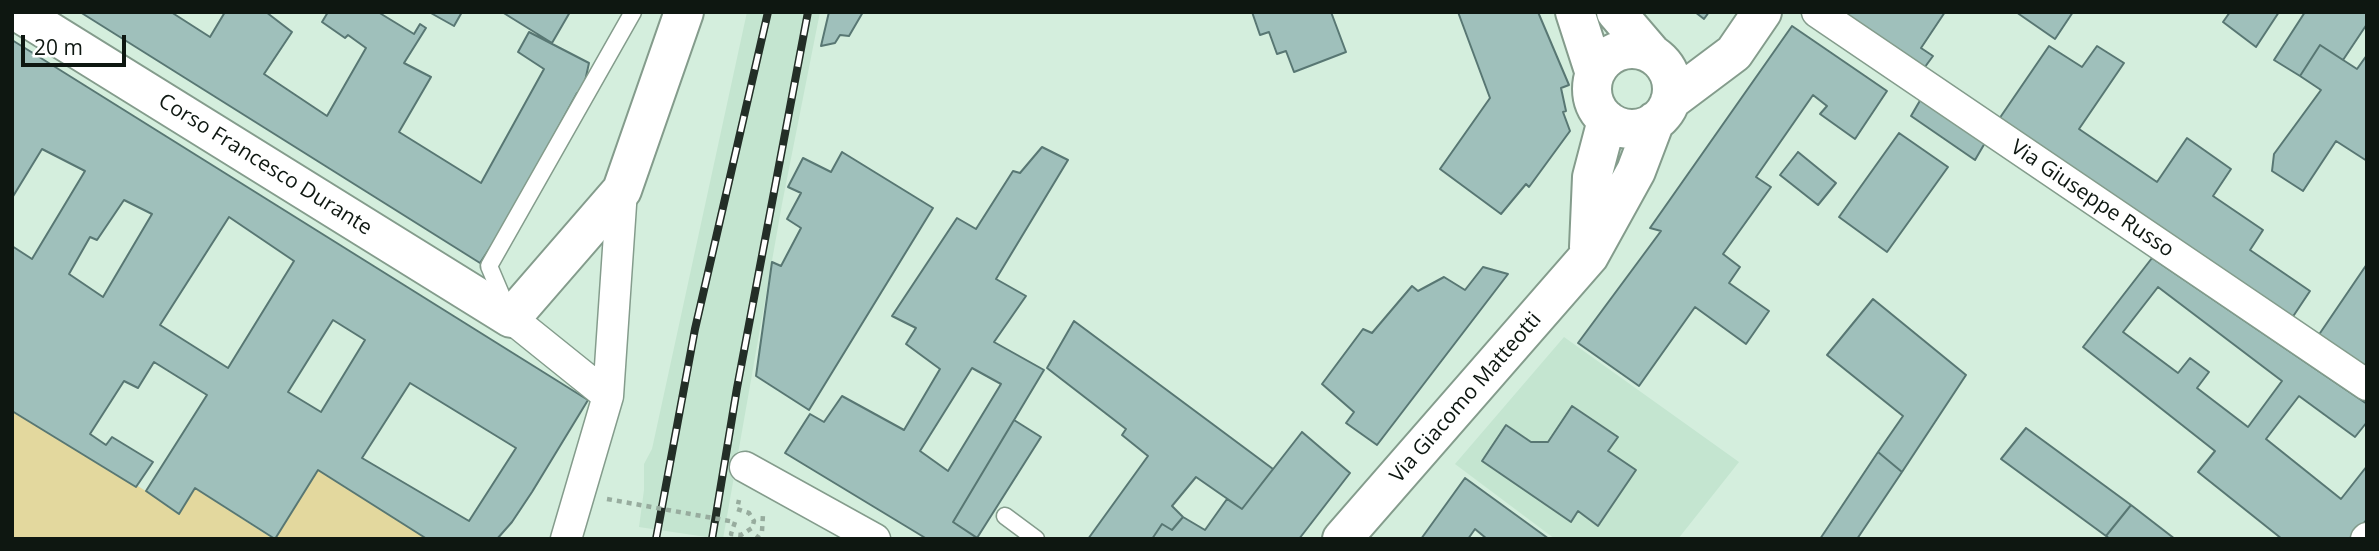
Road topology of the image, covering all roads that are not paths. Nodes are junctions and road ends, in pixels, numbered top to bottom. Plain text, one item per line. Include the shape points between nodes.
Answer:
1 (18, 12) edge
2 (633, 12) edge
3 (684, 12) edge
4 (1575, 12) edge
5 (1616, 12) edge
6 (1762, 12) edge
7 (1817, 12) edge
8 (1734, 53) junction
9 (1657, 58) junction
10 (1595, 74) junction
11 (1662, 111) junction
12 (1607, 120) junction
13 (622, 190) junction
14 (1589, 256) junction
15 (511, 318) junction
16 (2367, 385) edge
17 (608, 396) junction
18 (743, 479) road end
19 (1005, 516) dead end
20 (566, 539) edge
21 (875, 539) edge
22 (1037, 539) edge
23 (1342, 539) edge

1 - 15 street, Corso Francesco Durante
2 - 15 lane via 489,266
3 - 13 street
4 - 10 street
5 - 9 street
6 - 8 street
7 - 16 street, Via Giuseppe Russo
8 - 9 street via 1702,66
8 - 11 street
9 - 10 street via 1639,49 1625,49 1612,54
9 - 11 street via 1670,74 1672,88
10 - 12 street via 1593,99
11 - 12 street via 1643,127 1618,126
11 - 14 street, Via Giacomo Matteotti via 1636,171
12 - 14 street via 1592,177
13 - 15 street
13 - 17 street
14 - 23 street, Via Giacomo Matteotti
15 - 17 street
17 - 20 street
18 - 21 street
19 - 22 lane

